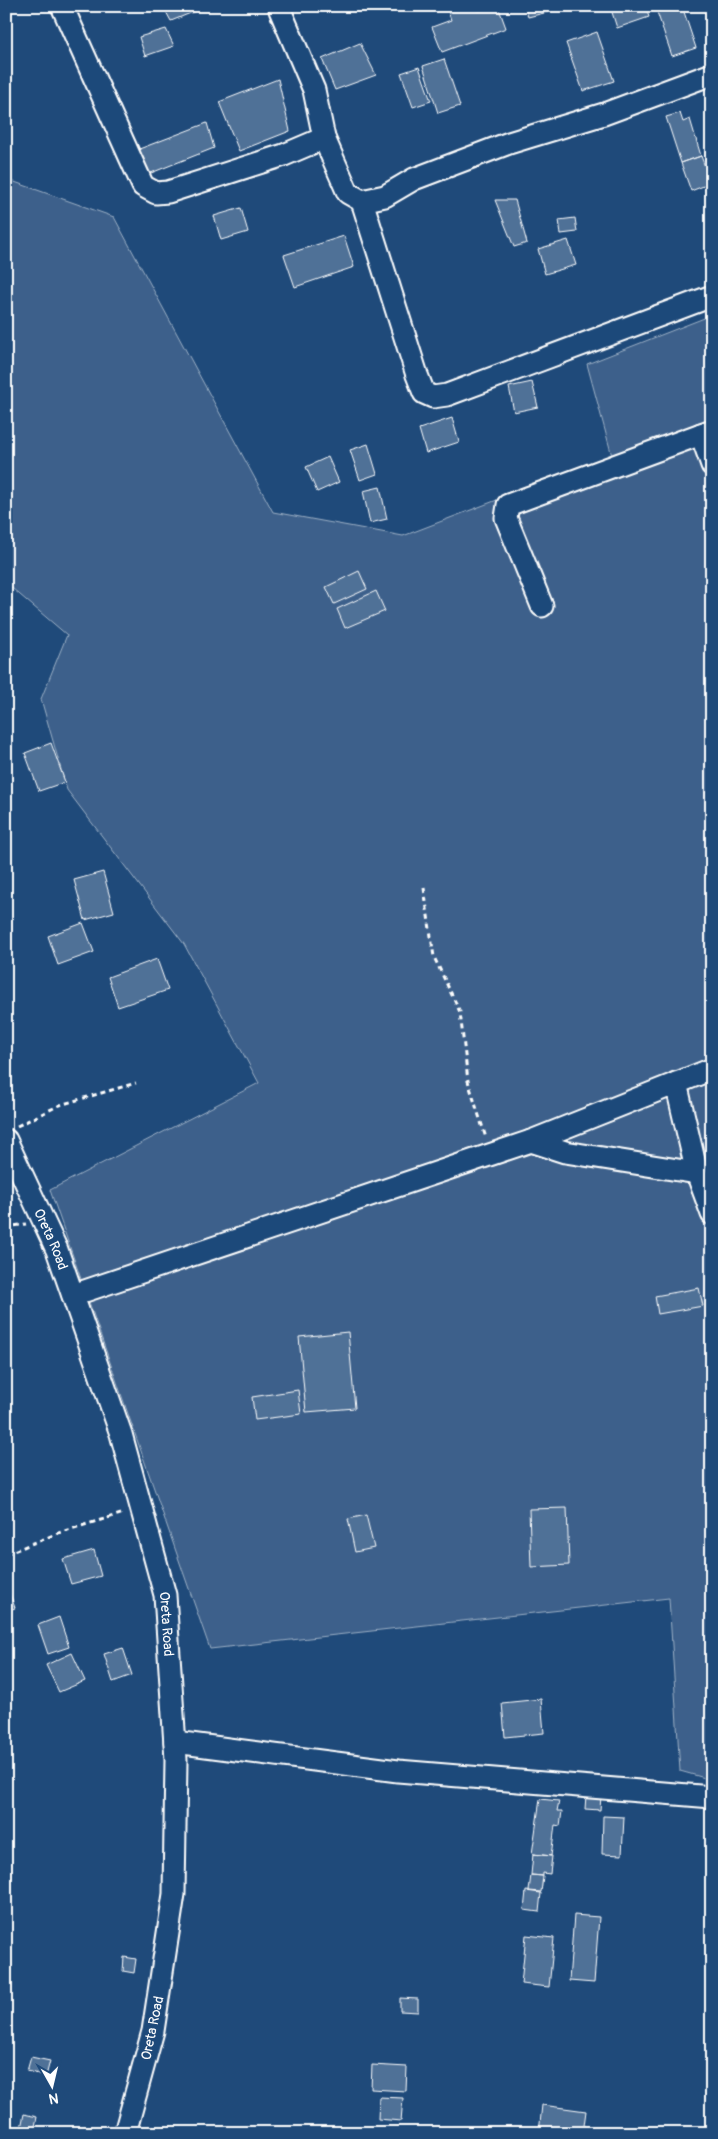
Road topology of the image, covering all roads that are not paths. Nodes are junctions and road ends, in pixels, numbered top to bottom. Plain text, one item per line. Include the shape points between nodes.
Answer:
1 (62, 6) edge
2 (281, 6) edge
3 (712, 74) edge
4 (324, 138) junction
5 (284, 155) junction
6 (339, 172) junction
7 (362, 201) junction
8 (712, 296) edge
9 (706, 432) edge
10 (712, 465) edge
11 (542, 606) dead end
12 (712, 1069) edge
13 (676, 1083) junction
14 (574, 1124) junction
15 (11, 1133) edge
16 (531, 1141) junction
17 (583, 1154) junction
18 (697, 1173) junction
19 (712, 1214) edge
20 (73, 1295) junction
21 (175, 1742) junction
22 (712, 1797) edge
23 (125, 2133) edge

1 - 5 street via 144,186 156,192 168,192
2 - 4 street via 314,90
3 - 7 street via 604,114 509,144 414,179 385,196
4 - 5 street
4 - 6 street
5 - 6 street via 320,161
6 - 7 street via 348,193
7 - 8 street via 417,375 424,392 433,397 447,395
9 - 10 street
9 - 11 street via 508,505 506,518
12 - 13 street
13 - 14 street
13 - 18 street
14 - 16 street
14 - 17 street
15 - 20 street, Oreta Road
16 - 17 street
16 - 20 street
17 - 18 street
18 - 19 street
20 - 21 street, Oreta Road via 121,1434 165,1595
21 - 22 street via 398,1771
21 - 23 street, Oreta Road via 174,1894 153,2031

